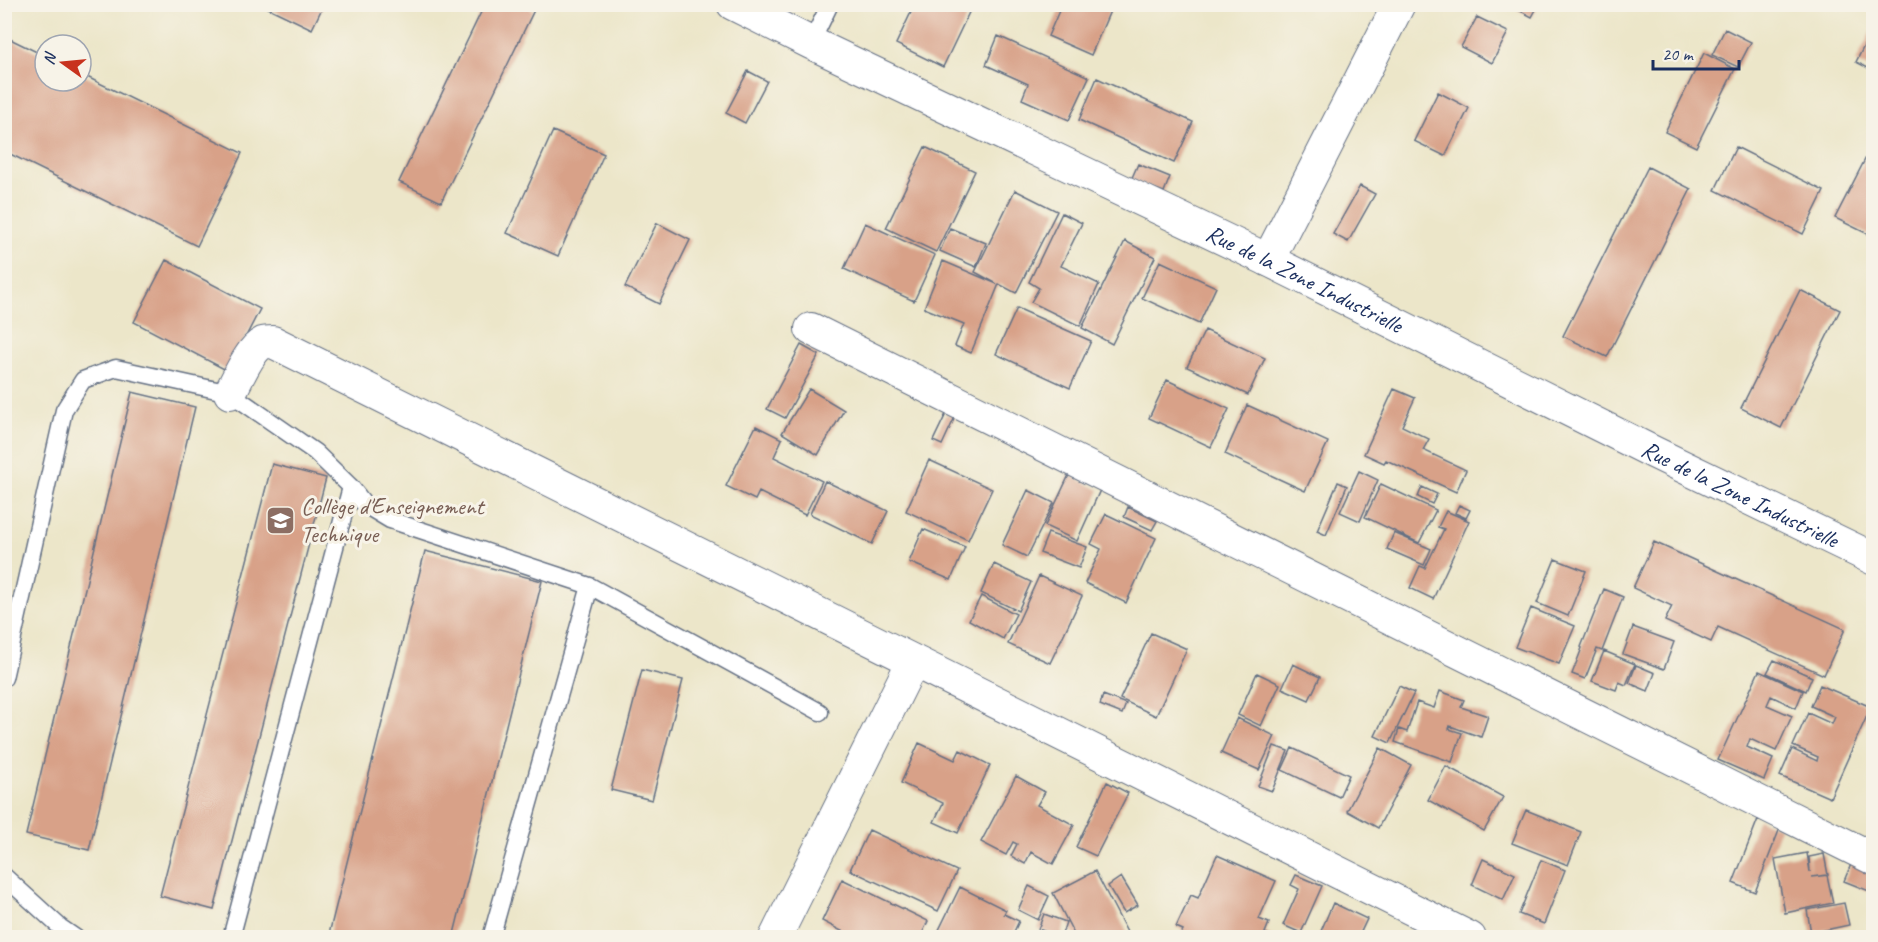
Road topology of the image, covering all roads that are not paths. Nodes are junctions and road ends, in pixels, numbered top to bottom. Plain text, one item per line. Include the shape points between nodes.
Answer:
1 (733, 4) edge
2 (830, 4) edge
3 (1399, 4) edge
4 (811, 43) junction
5 (1268, 260) junction
6 (811, 329) dead end
7 (230, 393) junction
8 (351, 487) junction
9 (1874, 560) edge
10 (590, 586) junction
11 (913, 661) junction
12 (4, 678) edge
13 (820, 712) dead end
14 (1874, 859) edge
15 (4, 876) edge
16 (76, 938) edge
17 (231, 938) edge
18 (491, 938) edge
19 (775, 938) edge
20 (1470, 938) edge

1 - 4 street, Rue de la Zone Industrielle
2 - 4 lane
3 - 5 street
4 - 5 street, Rue de la Zone Industrielle
5 - 9 street, Rue de la Zone Industrielle
6 - 14 street
7 - 8 lane via 315,452
7 - 11 street via 255,349 273,342
7 - 12 lane via 116,368 83,380 64,410
8 - 10 lane via 365,505 390,520
8 - 17 lane
10 - 13 lane
10 - 18 lane
11 - 19 street
11 - 20 street
15 - 16 lane

